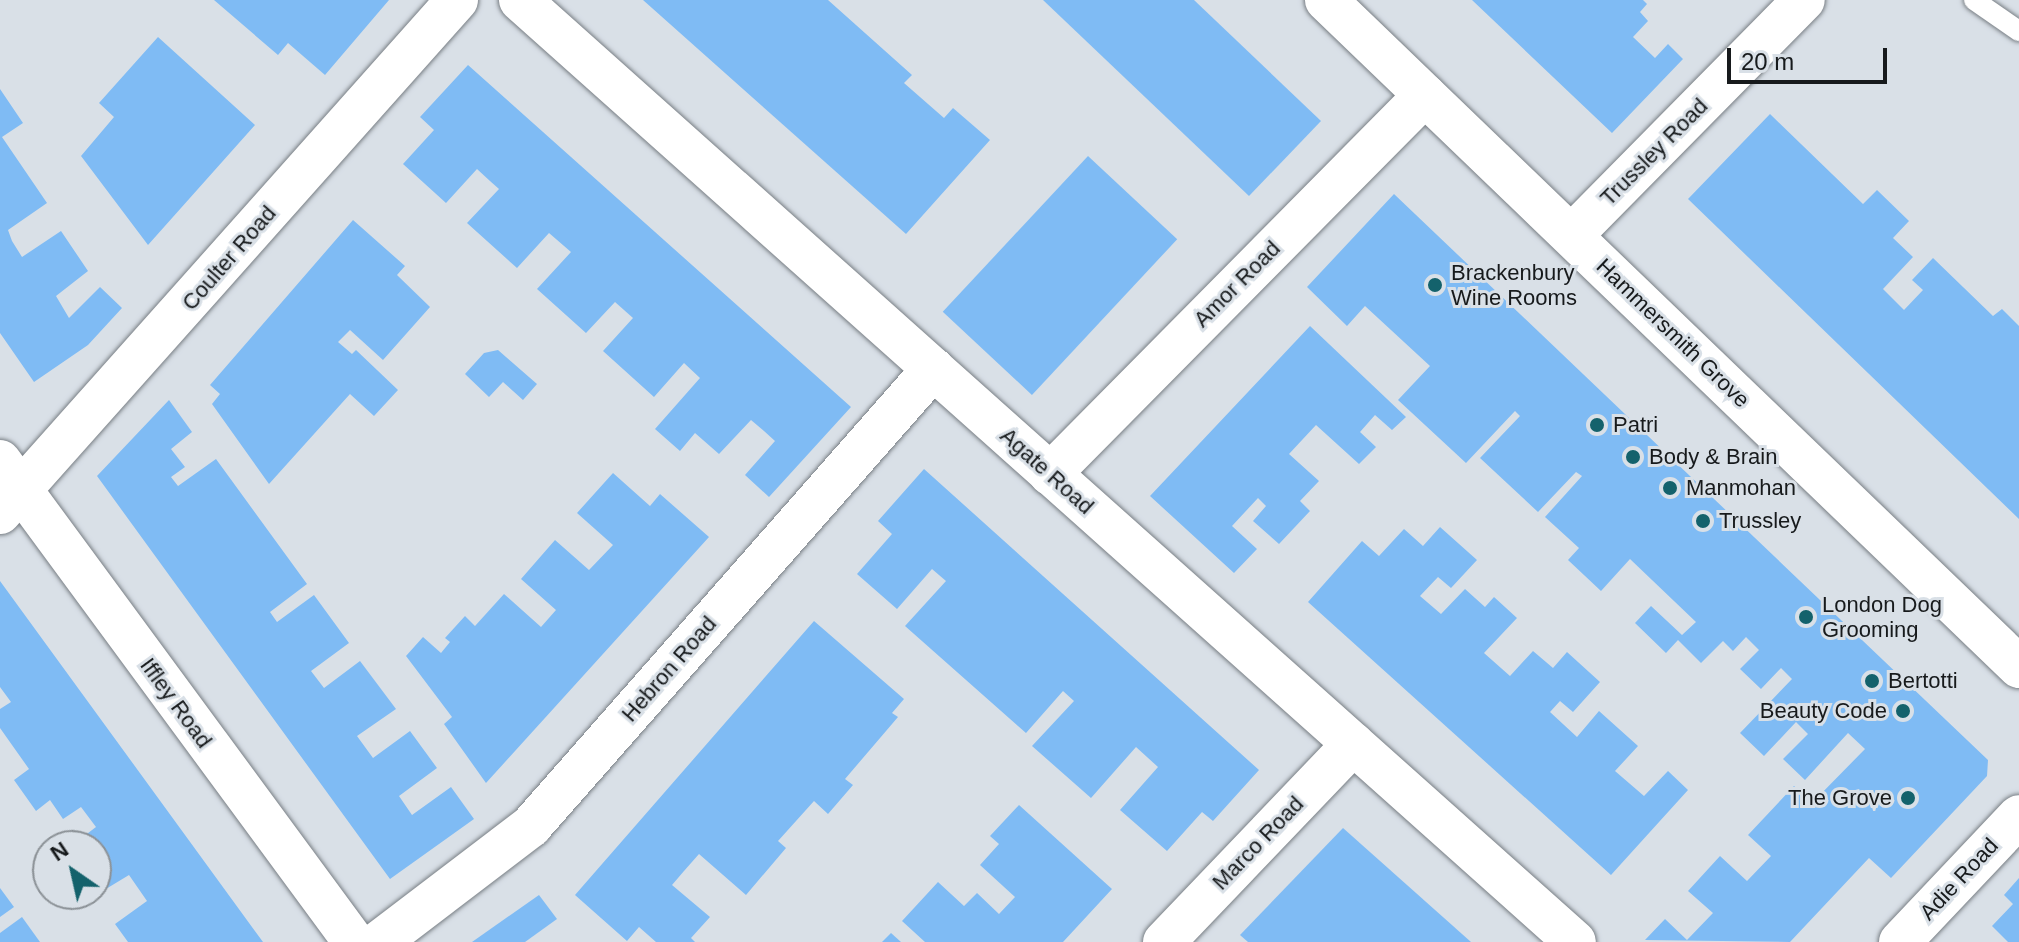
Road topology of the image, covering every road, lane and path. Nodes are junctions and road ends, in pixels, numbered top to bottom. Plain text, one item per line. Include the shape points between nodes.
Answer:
1 (457, 0) edge
2 (520, 0) edge
3 (1326, 0) edge
4 (1804, 0) edge
5 (1974, 0) edge
6 (2019, 31) edge
7 (1425, 95) junction
8 (1572, 235) junction
9 (933, 369) junction
10 (1050, 474) junction
11 (7, 489) edge
12 (2019, 667) edge
13 (1353, 744) junction
14 (2019, 816) edge
15 (354, 942) edge
16 (379, 942) edge
17 (1164, 942) edge
18 (1575, 942) edge
19 (1900, 942) edge

1 - 11 street, Coulter Road
2 - 9 street, Agate Road
3 - 7 street, Hammersmith Grove
4 - 8 street, Trussley Road
5 - 6 lane
7 - 8 street, Hammersmith Grove
7 - 10 street, Amor Road
8 - 12 street, Hammersmith Grove
9 - 10 street, Agate Road
9 - 16 street, Hebron Road via 531,826
10 - 13 street, Agate Road
11 - 15 street, Iffley Road
13 - 17 street, Marco Road
13 - 18 street, Agate Road
14 - 19 street, Adie Road

